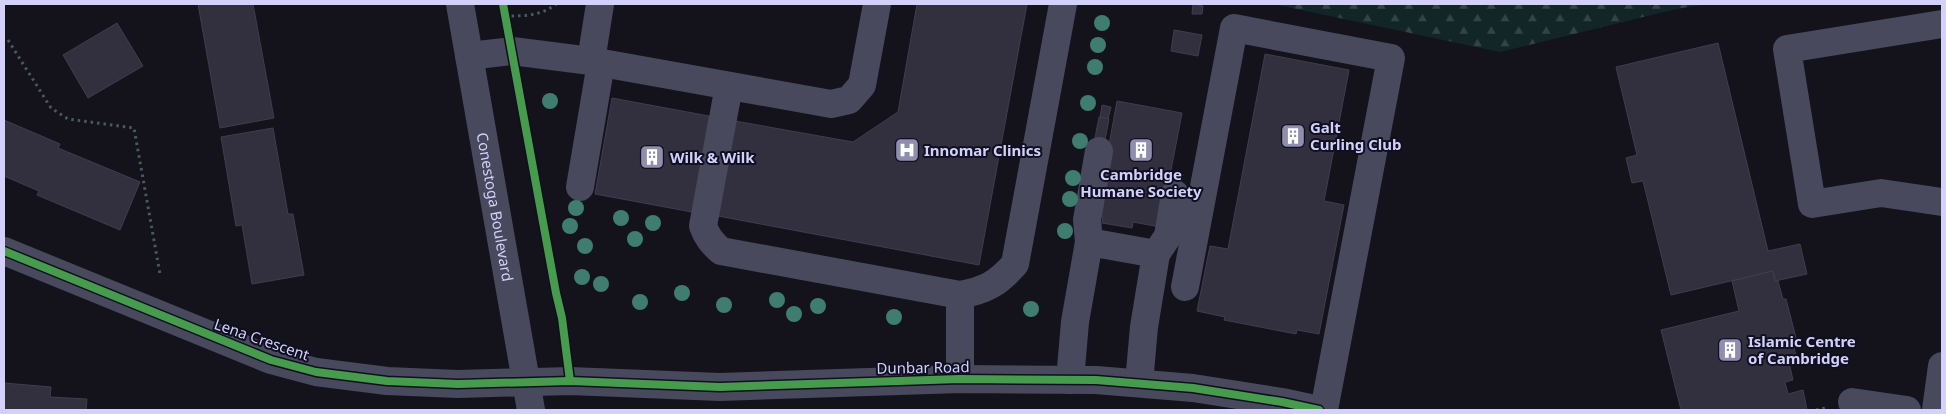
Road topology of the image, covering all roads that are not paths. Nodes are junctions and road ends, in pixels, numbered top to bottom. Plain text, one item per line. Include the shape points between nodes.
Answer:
1 (460, 4) edge
2 (600, 4) edge
3 (877, 4) edge
4 (1063, 4) edge
5 (1942, 24) edge
6 (469, 56) junction
7 (596, 62) junction
8 (729, 86) junction
9 (1099, 151) dead end
10 (580, 187) dead end
11 (1175, 194) dead end
12 (1942, 202) edge
13 (1089, 242) junction
14 (4, 251) edge
15 (1156, 254) junction
16 (1185, 287) dead end
17 (960, 295) junction
18 (1942, 366) edge
19 (960, 379) junction
20 (1070, 380) junction
21 (526, 381) junction
22 (1139, 383) junction
23 (1852, 402) dead end
24 (531, 410) edge
25 (1319, 410) edge
26 (1324, 410) edge
27 (1907, 410) edge
28 (1936, 410) edge

1 - 6 street, Conestoga Boulevard
2 - 7 street
3 - 8 street via 862,86 849,100 831,104
4 - 17 street via 1015,264 1000,280 982,290
5 - 12 street via 1787,49 1812,204 1881,193
6 - 7 street via 512,51
6 - 21 street, Conestoga Boulevard
7 - 8 street
7 - 10 street
8 - 17 street via 703,226 713,244 721,251
9 - 13 street via 1087,220
11 - 15 street via 1168,236
13 - 15 street
13 - 20 street via 1075,322
14 - 21 street, Lena Crescent via 219,340 271,360 316,372 387,381 458,384
15 - 22 street
16 - 26 street via 1234,28 1391,58
17 - 19 street
18 - 28 street
19 - 20 street, Dunbar Road
19 - 21 street, Dunbar Road via 720,387
20 - 22 street, Dunbar Road
21 - 24 street, Conestoga Boulevard
22 - 25 street, Dunbar Road via 1194,388
23 - 27 street

